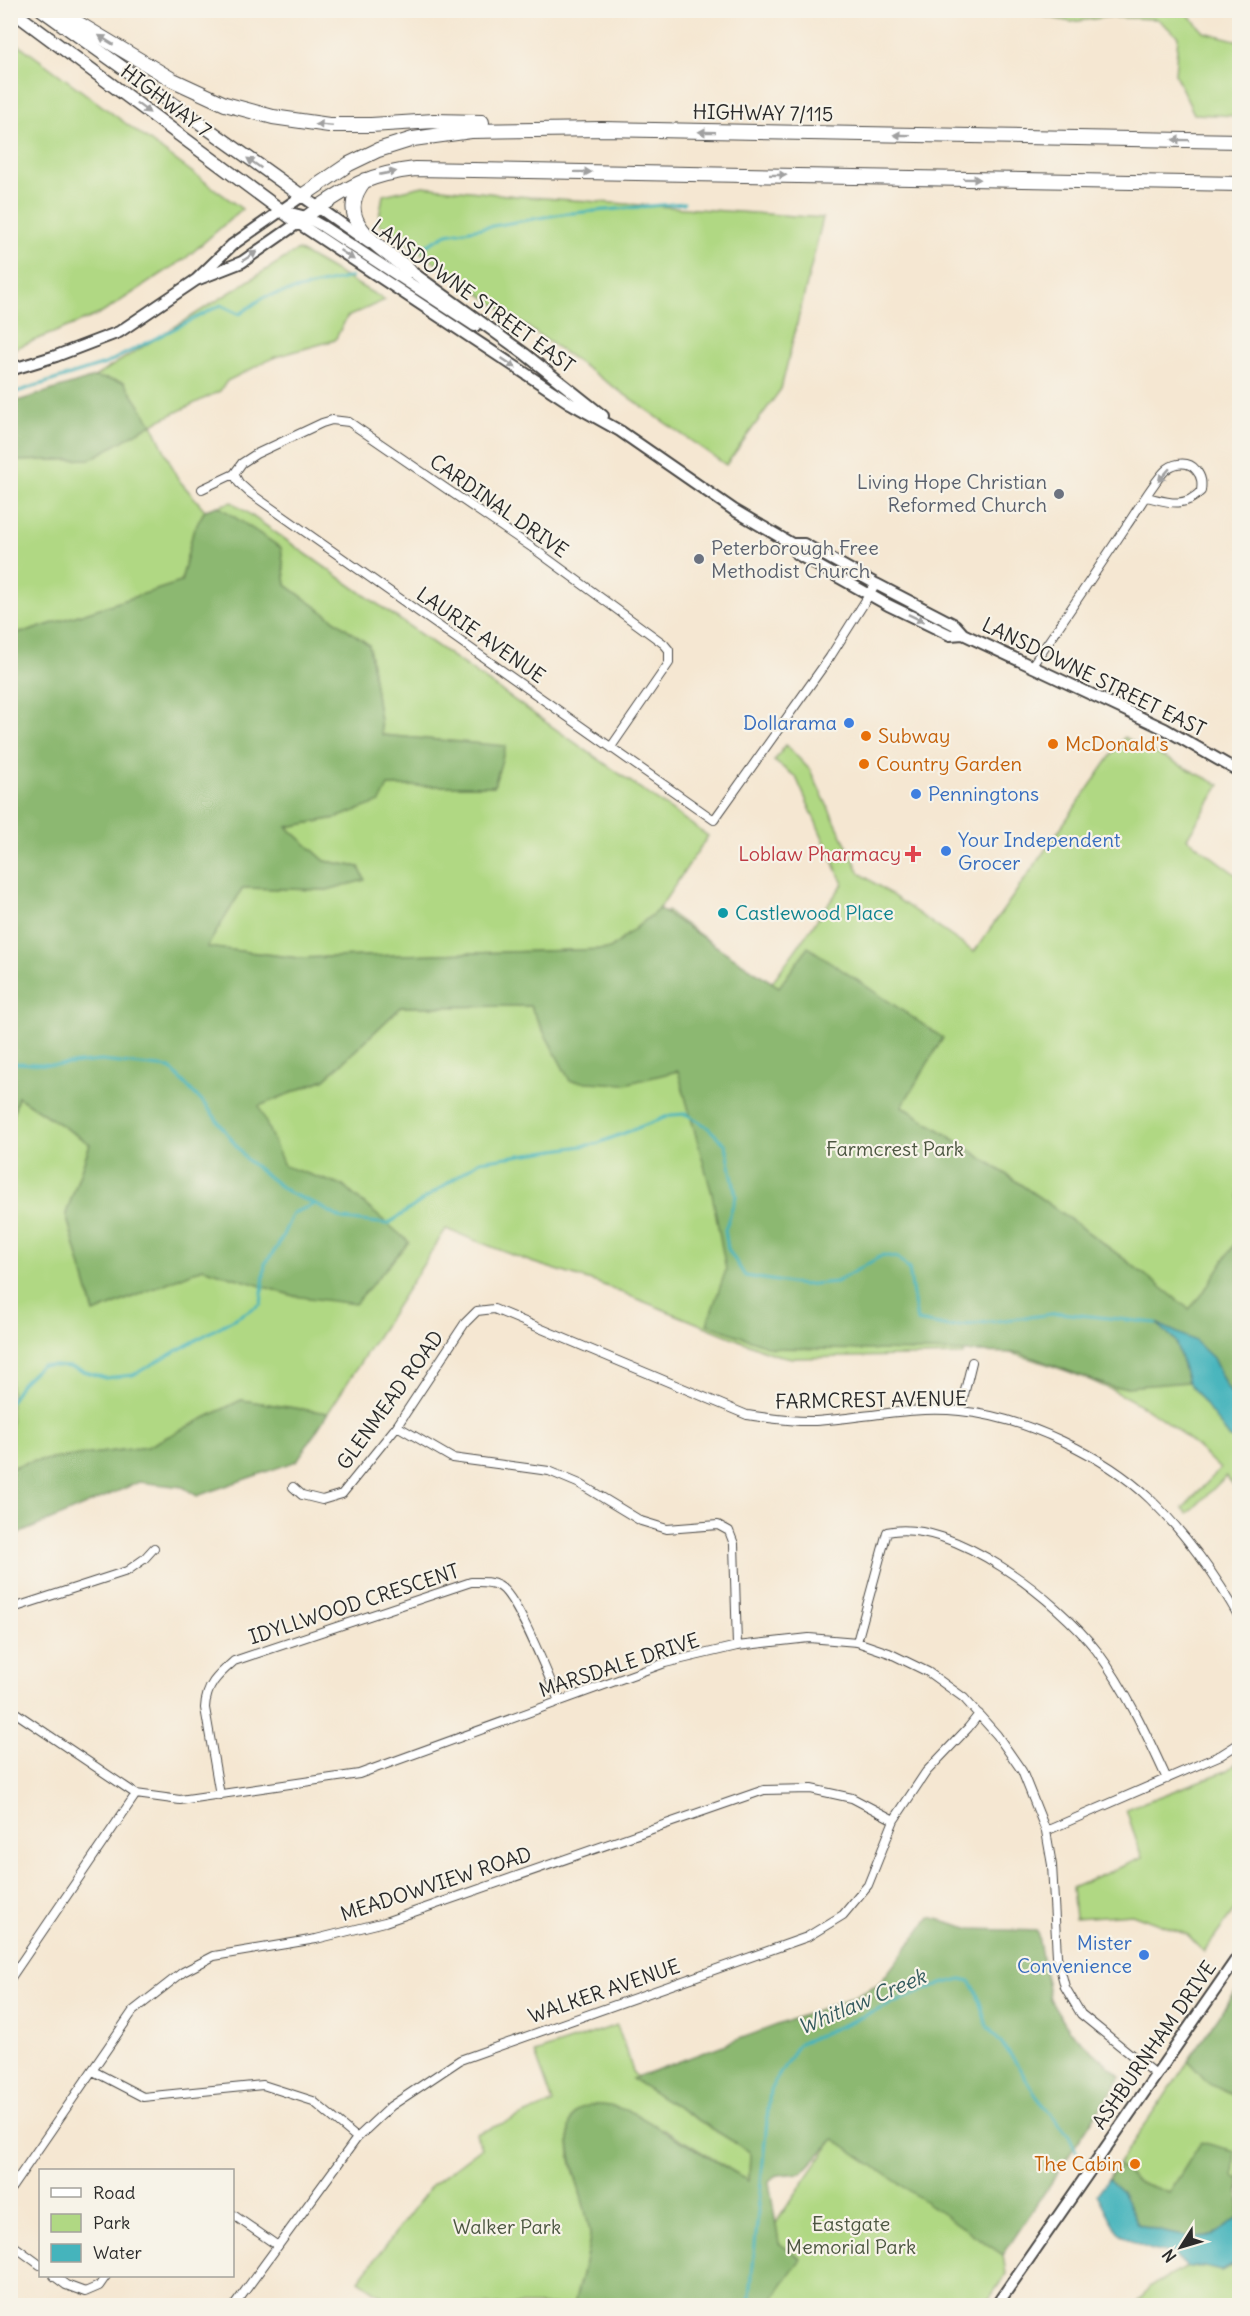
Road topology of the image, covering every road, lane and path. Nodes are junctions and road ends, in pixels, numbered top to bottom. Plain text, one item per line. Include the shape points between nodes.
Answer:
1 (11, 10) edge
2 (42, 10) edge
3 (56, 10) edge
4 (550, 128) junction
5 (1239, 141) edge
6 (366, 179) junction
7 (1239, 184) edge
8 (302, 196) junction
9 (318, 208) junction
10 (281, 211) junction
11 (302, 220) junction
12 (409, 270) junction
13 (196, 280) junction
14 (525, 354) junction
15 (10, 370) edge
16 (620, 431) junction
17 (234, 474) junction
18 (202, 489) dead end
19 (1147, 497) junction
20 (792, 544) junction
21 (876, 584) junction
22 (870, 595) junction
23 (963, 634) junction
24 (1031, 667) junction
25 (611, 747) junction
26 (1239, 772) edge
27 (477, 1311) joint
28 (972, 1362) dead end
29 (960, 1411) junction
30 (397, 1426) junction
31 (293, 1487) dead end
32 (154, 1548) dead end
33 (10, 1609) edge
34 (1239, 1619) edge
35 (857, 1642) junction
36 (737, 1646) junction
37 (559, 1701) junction
38 (10, 1709) edge
39 (979, 1714) junction
40 (1239, 1743) edge
41 (1167, 1779) junction
42 (135, 1794) junction
43 (220, 1795) junction
44 (894, 1820) junction
45 (1046, 1831) junction
46 (1239, 1954) edge
47 (10, 1979) edge
48 (93, 2071) junction
49 (1155, 2074) junction
50 (357, 2138) junction
51 (10, 2190) edge
52 (234, 2215) edge
53 (10, 2243) edge
54 (278, 2246) junction
55 (39, 2264) edge
56 (55, 2277) edge
57 (105, 2277) edge
58 (234, 2306) edge
59 (996, 2306) edge

1 -> 10 highway, HIGHWAY 7
8 -> 2 highway, HIGHWAY 7
4 -> 3 highway via 434,121 329,125 273,117 225,104 173,80
5 -> 4 highway, HIGHWAY 7/115
4 - 8 highway, HIGHWAY 7/115 via 471,131 394,144 349,164
6 -> 7 highway via 404,170 432,169
6 - 9 highway
6 - 12 highway via 354,197 355,219 365,234
8 - 9 main road, LANSDOWNE STREET EAST
8 - 10 main road
9 - 11 highway
9 - 12 main road, LANSDOWNE STREET EAST
10 - 11 highway, HIGHWAY 7
10 - 13 main road via 232,245
13 -> 11 main road via 242,262
11 - 14 main road
11 -> 16 main road, LANSDOWNE STREET EAST via 570,403
12 - 14 main road, LANSDOWNE STREET EAST
13 - 15 main road via 119,332
14 - 16 main road, LANSDOWNE STREET EAST
16 - 20 main road, LANSDOWNE STREET EAST via 734,510
17 - 18 street, CARDINAL DRIVE
17 - 25 street, LAURIE AVENUE via 250,492
17 - 25 street, CARDINAL DRIVE via 256,454 322,423 349,422 546,558 669,650 669,663
19 -> 19 street via 1192,501 1201,491 1201,475 1193,466 1174,464 1165,470
19 - 24 street
20 - 21 main road, LANSDOWNE STREET EAST via 804,544
20 - 22 main road, LANSDOWNE STREET EAST via 797,554
21 - 22 street
21 - 23 main road, LANSDOWNE STREET EAST via 955,625
22 -> 23 main road, LANSDOWNE STREET EAST via 950,635
22 - 25 street, LAURIE AVENUE via 714,819
23 - 24 main road, LANSDOWNE STREET EAST
24 - 26 main road, LANSDOWNE STREET EAST via 1165,729
27 - 29 street, FARMCREST AVENUE via 494,1309 747,1415 814,1421 888,1412
27 - 30 street, GLENMEAD ROAD
28 - 29 street
29 - 34 street, FARMCREST AVENUE via 1021,1424 1094,1457 1150,1499 1185,1537
30 - 31 street, GLENMEAD ROAD via 342,1494 322,1500 302,1495
30 - 36 street via 452,1458 549,1471 580,1484 641,1521 667,1529 718,1525 729,1531 734,1544
32 - 33 street via 127,1571
35 - 36 street, MARSDALE DRIVE via 809,1638
35 - 39 street, MARSDALE DRIVE via 928,1672
35 - 41 street via 887,1532 902,1529 945,1538 993,1561 1040,1593 1096,1651 1138,1718
36 - 37 street, MARSDALE DRIVE via 665,1663
37 - 43 street, MARSDALE DRIVE via 359,1774
37 - 43 street, IDYLLWOOD CRESCENT via 513,1600 500,1586 471,1582 234,1661 215,1678 206,1694
38 - 42 street, MARSDALE DRIVE
39 - 44 street, WALKER AVENUE via 926,1772
39 - 45 street, MARSDALE DRIVE via 1022,1771
40 - 41 street
41 - 45 street
42 - 43 street, MARSDALE DRIVE via 180,1800
42 - 47 street
44 - 48 street, MEADOWVIEW ROAD via 852,1798 811,1789 764,1790 385,1922 316,1939 214,1956 183,1972 133,2011
44 - 50 street, WALKER AVENUE via 867,1885 843,1915 807,1937 460,2060 392,2106
45 - 49 street, MARSDALE DRIVE via 1057,1956 1065,1987 1081,2014
46 - 49 main road, ASHBURNHAM DRIVE
48 - 50 street via 143,2097 263,2085 313,2101
48 - 51 street, MEADOWVIEW ROAD
49 - 59 main road, ASHBURNHAM DRIVE
50 - 54 street, WALKER AVENUE
52 - 54 street
53 - 55 street
54 - 58 street, WALKER AVENUE
56 - 57 street via 85,2292 99,2286

